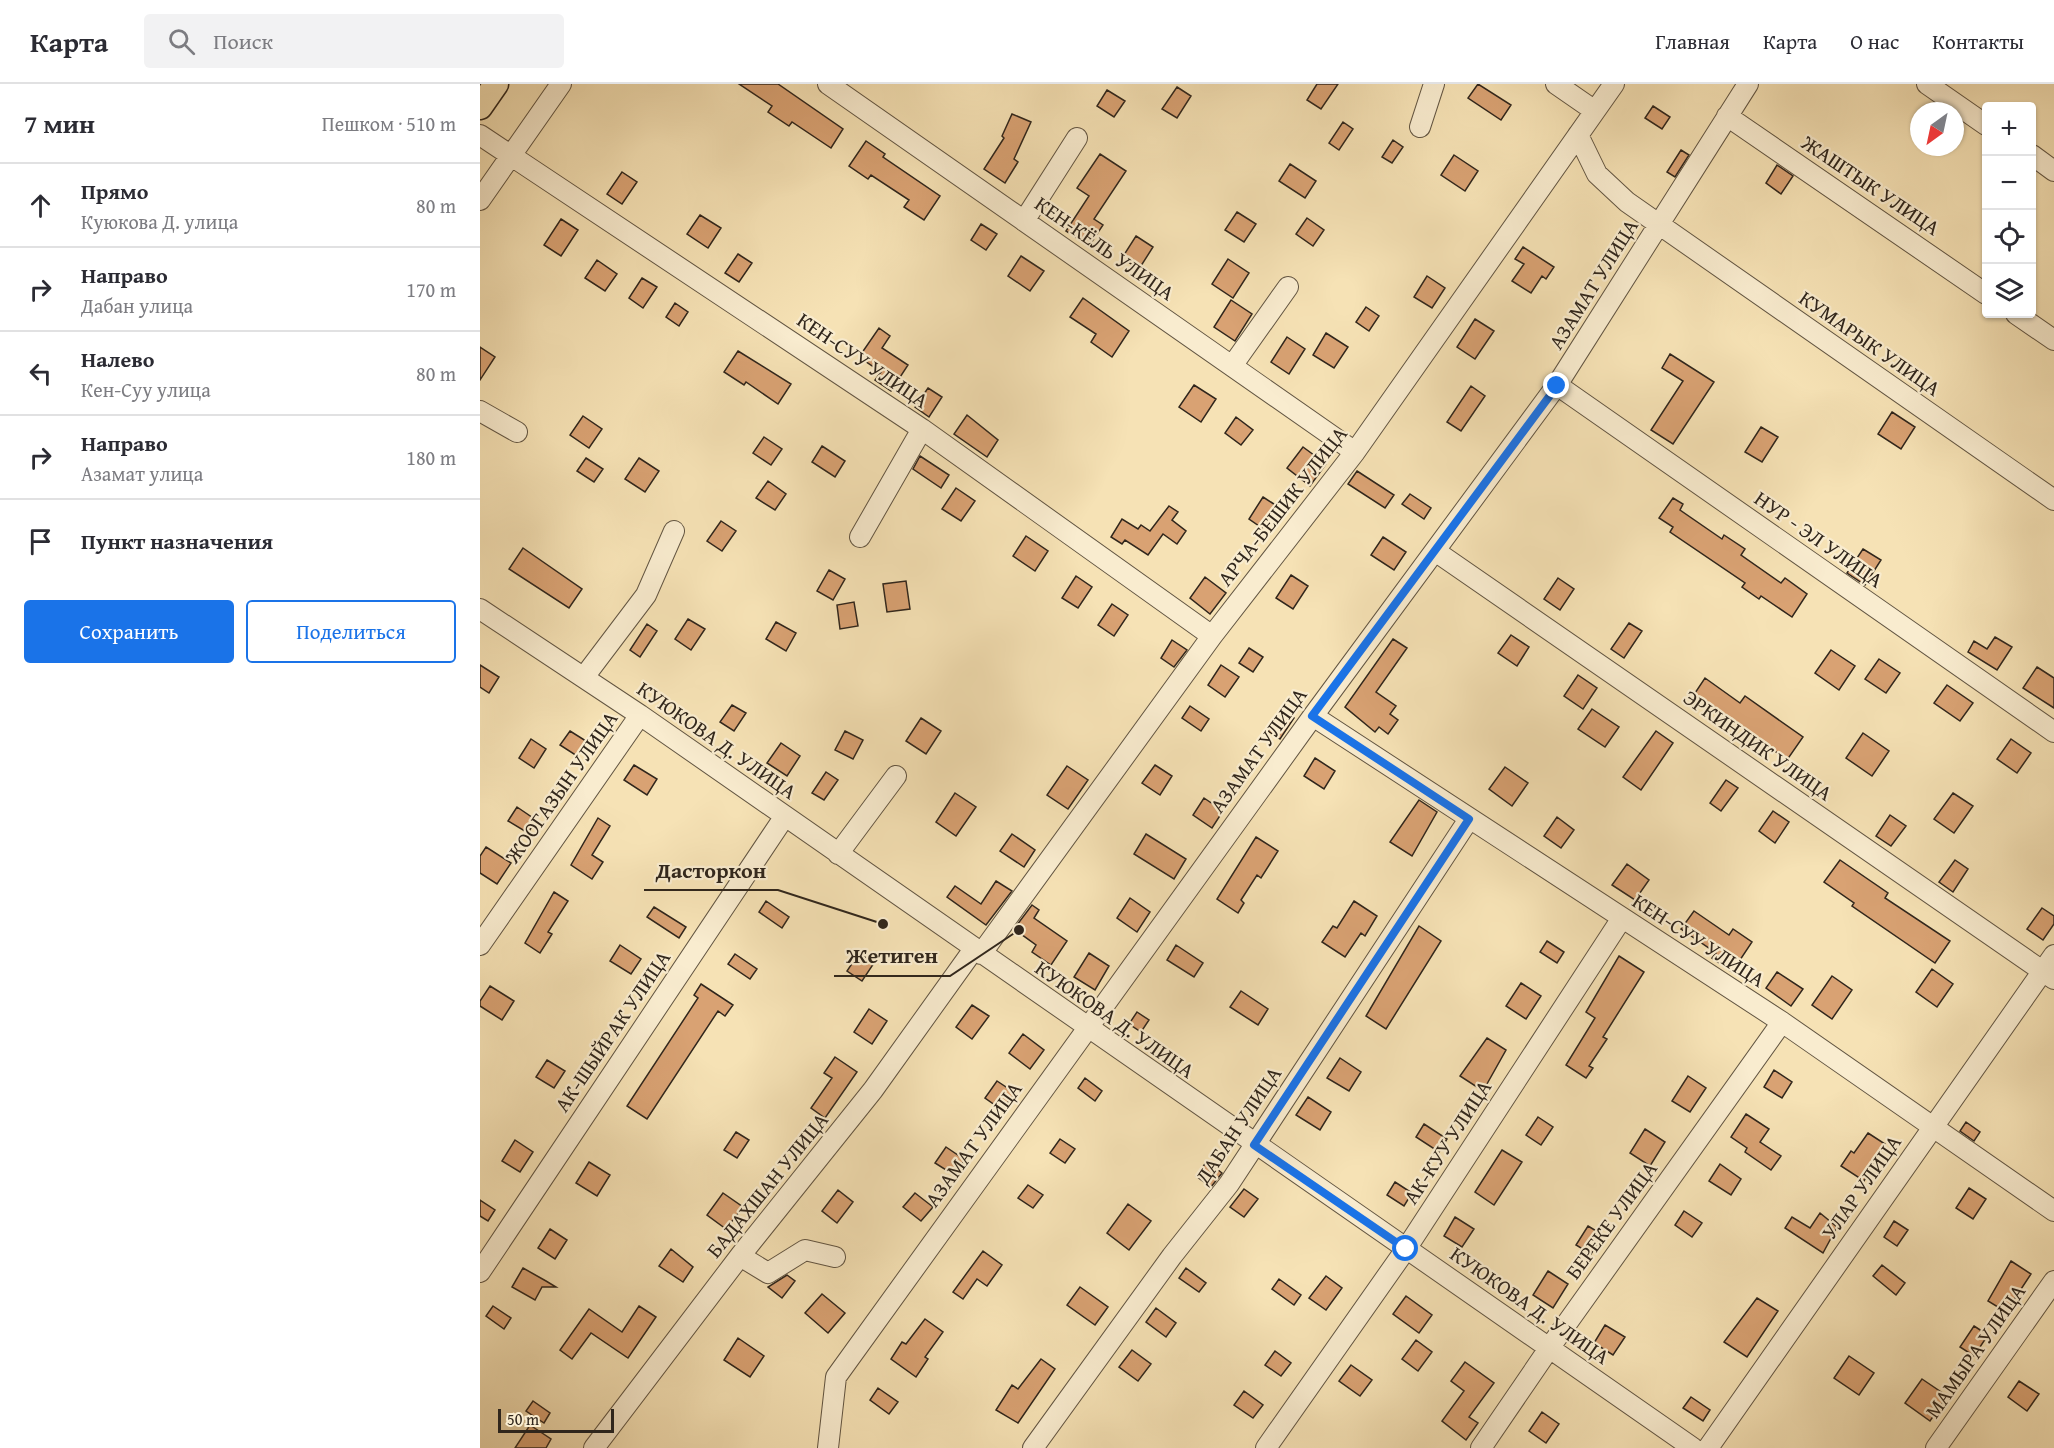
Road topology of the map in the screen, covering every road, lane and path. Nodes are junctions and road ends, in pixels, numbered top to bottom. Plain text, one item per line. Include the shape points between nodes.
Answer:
1 (496, 84) edge
2 (561, 84) edge
3 (828, 84) edge
4 (1434, 84) edge
5 (1556, 84) edge
6 (1614, 84) edge
7 (1748, 84) edge
8 (1927, 84) edge
9 (480, 107) edge
10 (1595, 111) junction
11 (1727, 116) junction
12 (1982, 122) edge
13 (1420, 127) dead end
14 (480, 135) edge
15 (1578, 135) junction
16 (1077, 138) dead end
17 (513, 154) junction
18 (2032, 156) edge
19 (2054, 171) edge
20 (480, 200) edge
21 (1024, 221) junction
22 (1659, 225) junction
23 (1288, 287) dead end
24 (1982, 291) edge
25 (2022, 318) edge
26 (2054, 340) edge
27 (1232, 366) junction
28 (1557, 386) junction
29 (480, 411) edge
30 (922, 429) junction
31 (517, 432) dead end
32 (1354, 452) junction
33 (2054, 500) edge
34 (674, 531) dead end
35 (860, 537) dead end
36 (1435, 551) junction
37 (480, 609) edge
38 (1212, 636) junction
39 (584, 677) junction
40 (640, 715) junction
41 (1312, 716) junction
42 (2054, 732) edge
43 (896, 776) dead end
44 (785, 816) junction
45 (1469, 819) junction
46 (838, 854) junction
47 (1622, 918) junction
48 (480, 945) edge
49 (977, 951) junction
50 (2054, 955) edge
51 (2048, 975) edge
52 (1782, 1022) junction
53 (1086, 1028) junction
54 (1933, 1126) junction
55 (1254, 1145) junction
56 (2054, 1211) edge
57 (1406, 1249) junction
58 (836, 1257) dead end
59 (750, 1263) junction
60 (480, 1272) edge
61 (2054, 1281) edge
62 (1550, 1347) junction
63 (594, 1448) edge
64 (828, 1448) edge
65 (1033, 1448) edge
66 (1266, 1448) edge
67 (1481, 1448) edge
68 (1694, 1448) edge
69 (1708, 1448) edge
70 (1936, 1448) edge

1 - 9 main road
2 - 17 street
3 - 21 street, КЕН-КЁЛЬ УЛИЦА
4 - 13 street
5 - 10 street
6 - 10 street, АРЧА-БЕШИК УЛИЦА
7 - 11 street, АЗАМАТ УЛИЦА
8 - 12 street
10 - 15 street, АРЧА-БЕШИК УЛИЦА
11 - 22 street, АЗАМАТ УЛИЦА
11 - 24 street, ЖАШТЫК УЛИЦА
14 - 17 street, КЕН-СУУ УЛИЦА
15 - 22 street, КУМАРЫК УЛИЦА via 1597,174
15 - 32 street, АРЧА-БЕШИК УЛИЦА
16 - 21 street
17 - 20 street
17 - 30 street, КЕН-СУУ УЛИЦА
18 - 19 street
21 - 27 street, КЕН-КЁЛЬ УЛИЦА
22 - 28 street, АЗАМАТ УЛИЦА
22 - 33 street, КУМАРЫК УЛИЦА
23 - 27 street
25 - 26 street
27 - 32 street, КЕН-КЁЛЬ УЛИЦА
28 - 36 street, АЗАМАТ УЛИЦА
28 - 42 street, НУР - ЭЛ УЛИЦА
29 - 31 street
30 - 35 street
30 - 38 street, КЕН-СУУ УЛИЦА
32 - 38 street, АРЧА-БЕШИК УЛИЦА
34 - 39 street via 646,595
36 - 41 street, АЗАМАТ УЛИЦА
36 - 51 street, ЭРКИНДИК УЛИЦА
37 - 39 street, КУЮКОВА Д. УЛИЦА
38 - 49 street, АРЧА-БЕШИК УЛИЦА
39 - 40 street, КУЮКОВА Д. УЛИЦА
40 - 44 street, КУЮКОВА Д. УЛИЦА
40 - 48 street, ЖООГАЗЫН УЛИЦА
41 - 45 street, КЕН-СУУ УЛИЦА
41 - 53 street, АЗАМАТ УЛИЦА
43 - 46 street
44 - 46 street, КУЮКОВА Д. УЛИЦА
44 - 60 street, АК-ШЫЙРАК УЛИЦА
45 - 47 street, КЕН-СУУ УЛИЦА
45 - 55 street, ДАБАН УЛИЦА
46 - 49 street, КУЮКОВА Д. УЛИЦА
47 - 52 street, КЕН-СУУ УЛИЦА
47 - 57 street, АК-КУУ УЛИЦА
49 - 53 street, КУЮКОВА Д. УЛИЦА
49 - 59 street, БАДАХШАН УЛИЦА
50 - 51 street, УЛАР УЛИЦА
51 - 54 street, УЛАР УЛИЦА
52 - 54 street, КЕН-СУУ УЛИЦА
52 - 62 street, БЕРЕКЕ УЛИЦА
53 - 55 street, КУЮКОВА Д. УЛИЦА
53 - 64 street, АЗАМАТ УЛИЦА via 836,1377
54 - 56 street, КЕН-СУУ УЛИЦА
54 - 69 street, УЛАР УЛИЦА
55 - 57 street, КУЮКОВА Д. УЛИЦА
55 - 65 street, ДАБАН УЛИЦА
57 - 62 street, КУЮКОВА Д. УЛИЦА
57 - 66 street, АК-КУУ УЛИЦА
58 - 59 street via 805,1250 768,1273
59 - 63 street, БАДАХШАН УЛИЦА
61 - 70 street, МАМЫРА УЛИЦА
62 - 67 street, БЕРЕКЕ УЛИЦА
62 - 68 street, КУЮКОВА Д. УЛИЦА

